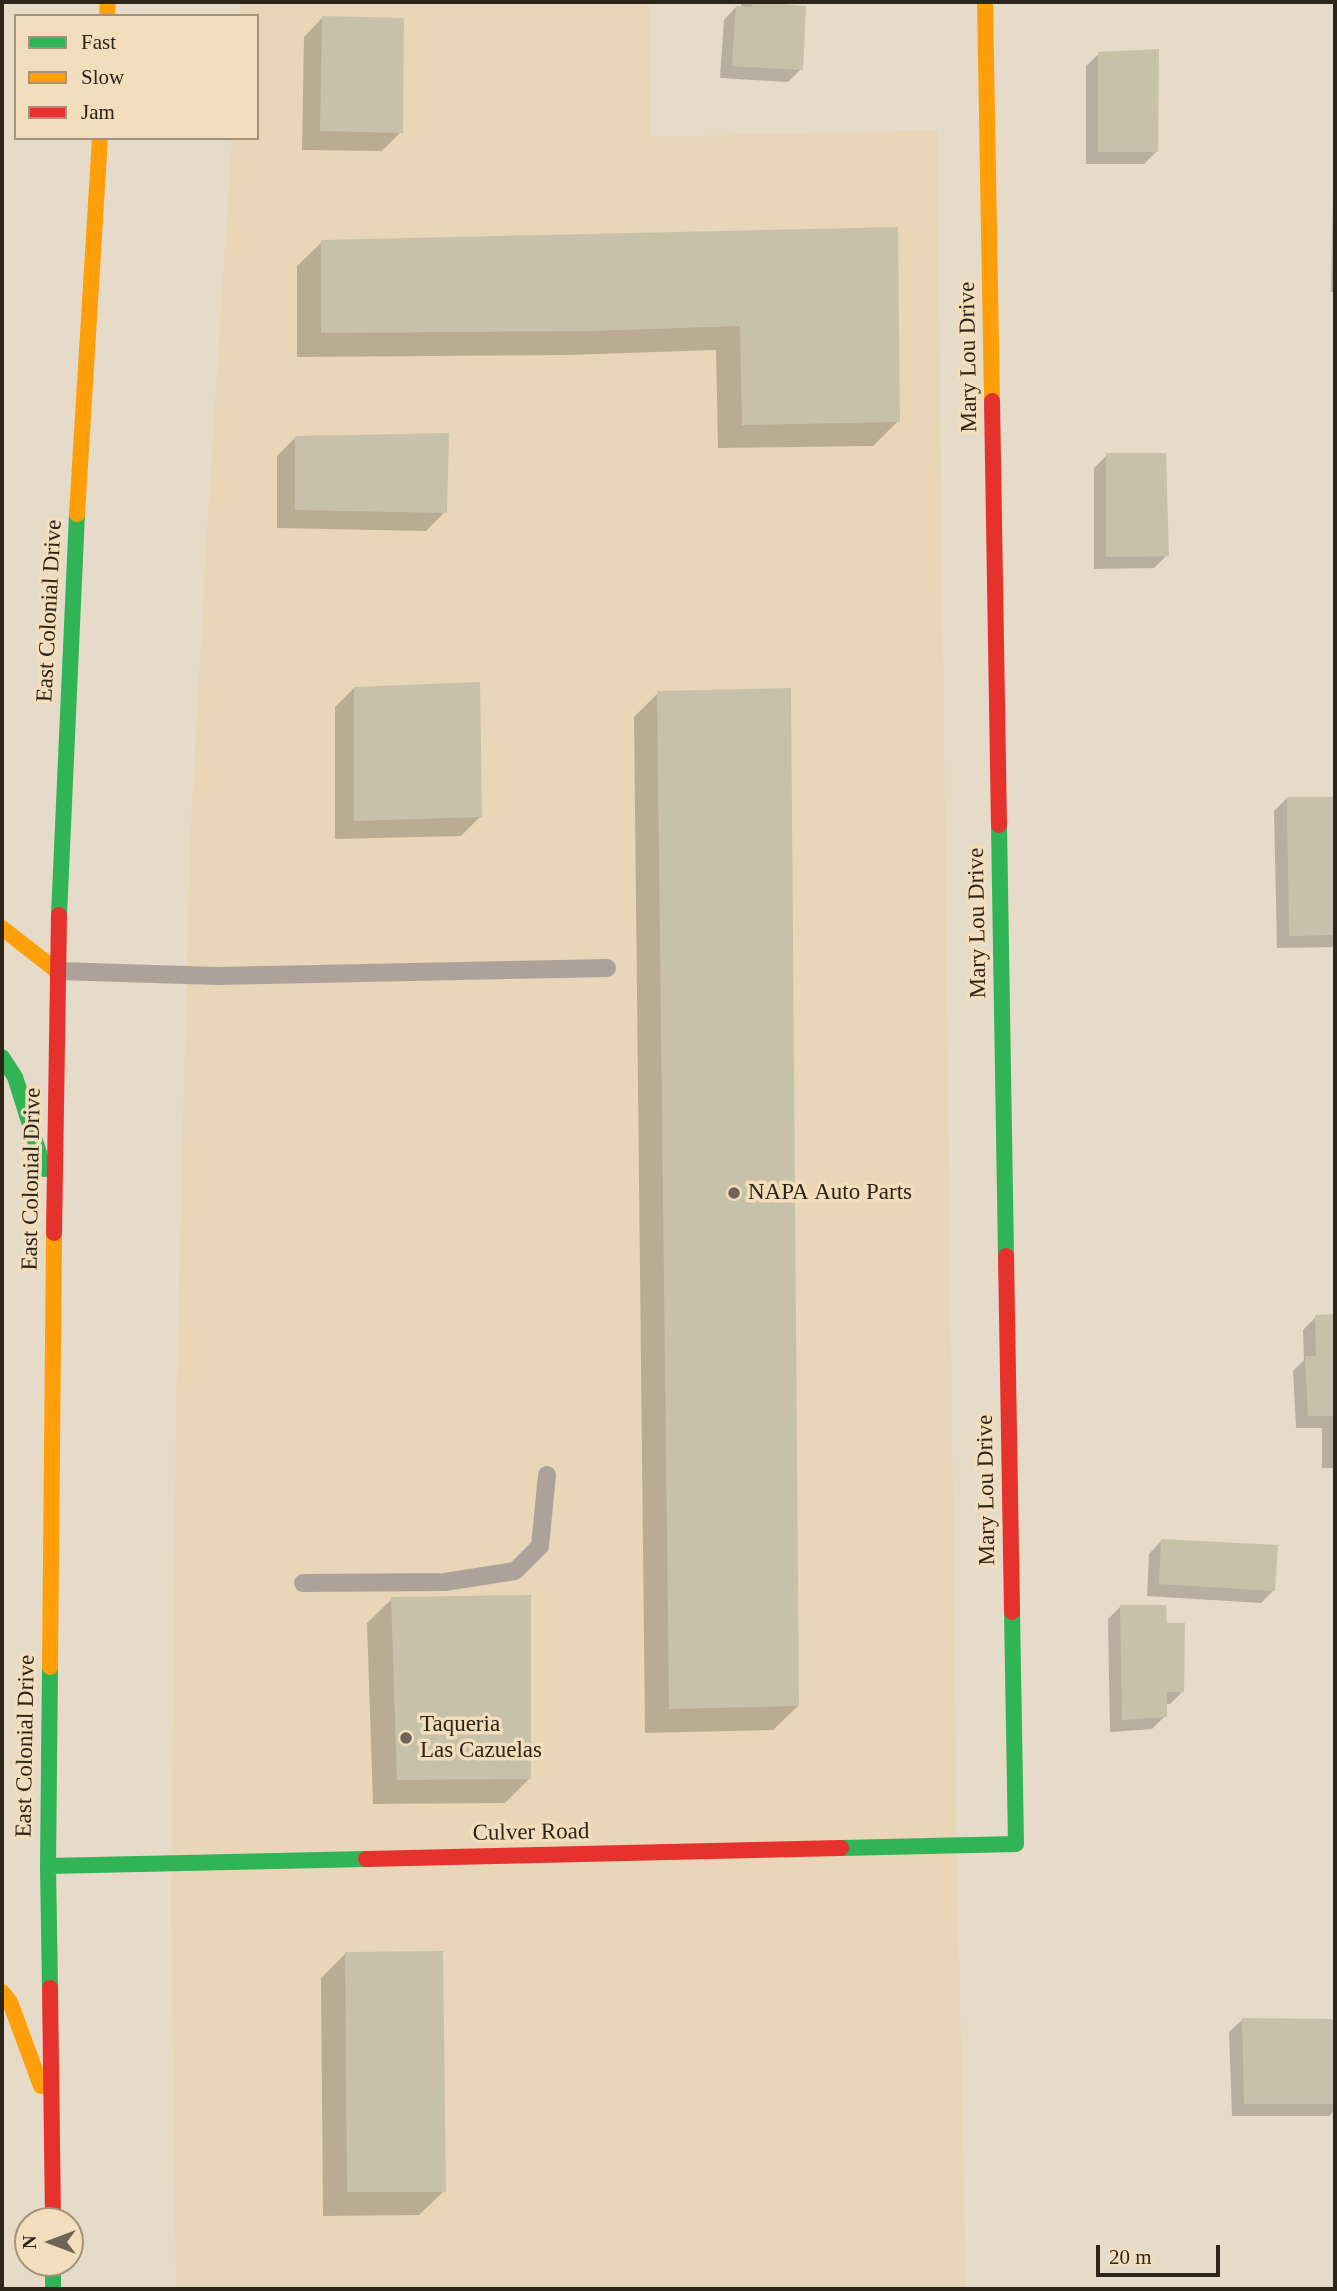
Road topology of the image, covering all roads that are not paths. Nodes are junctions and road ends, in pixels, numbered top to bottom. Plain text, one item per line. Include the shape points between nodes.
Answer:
1 (985, 2) edge
2 (100, 140) edge
3 (2, 928) edge
4 (607, 968) dead end
5 (57, 971) junction
6 (2, 1058) edge
7 (55, 1204) junction
8 (547, 1475) dead end
9 (303, 1583) dead end
10 (1016, 1844) joint
11 (48, 1867) junction
12 (2, 1992) edge
13 (51, 2115) junction
14 (52, 2207) edge

1 - 10 main road, Mary Lou Drive
2 - 5 main road, East Colonial Drive via 75,539
3 - 5 main road
4 - 5 lane via 217,976
5 - 7 main road, East Colonial Drive
6 - 7 main road via 15,1077
7 - 11 main road, East Colonial Drive
8 - 9 lane via 540,1546 515,1571 445,1582
10 - 11 main road, Culver Road
11 - 13 main road, East Colonial Drive
12 - 13 main road via 10,2002
13 - 14 main road, East Colonial Drive

